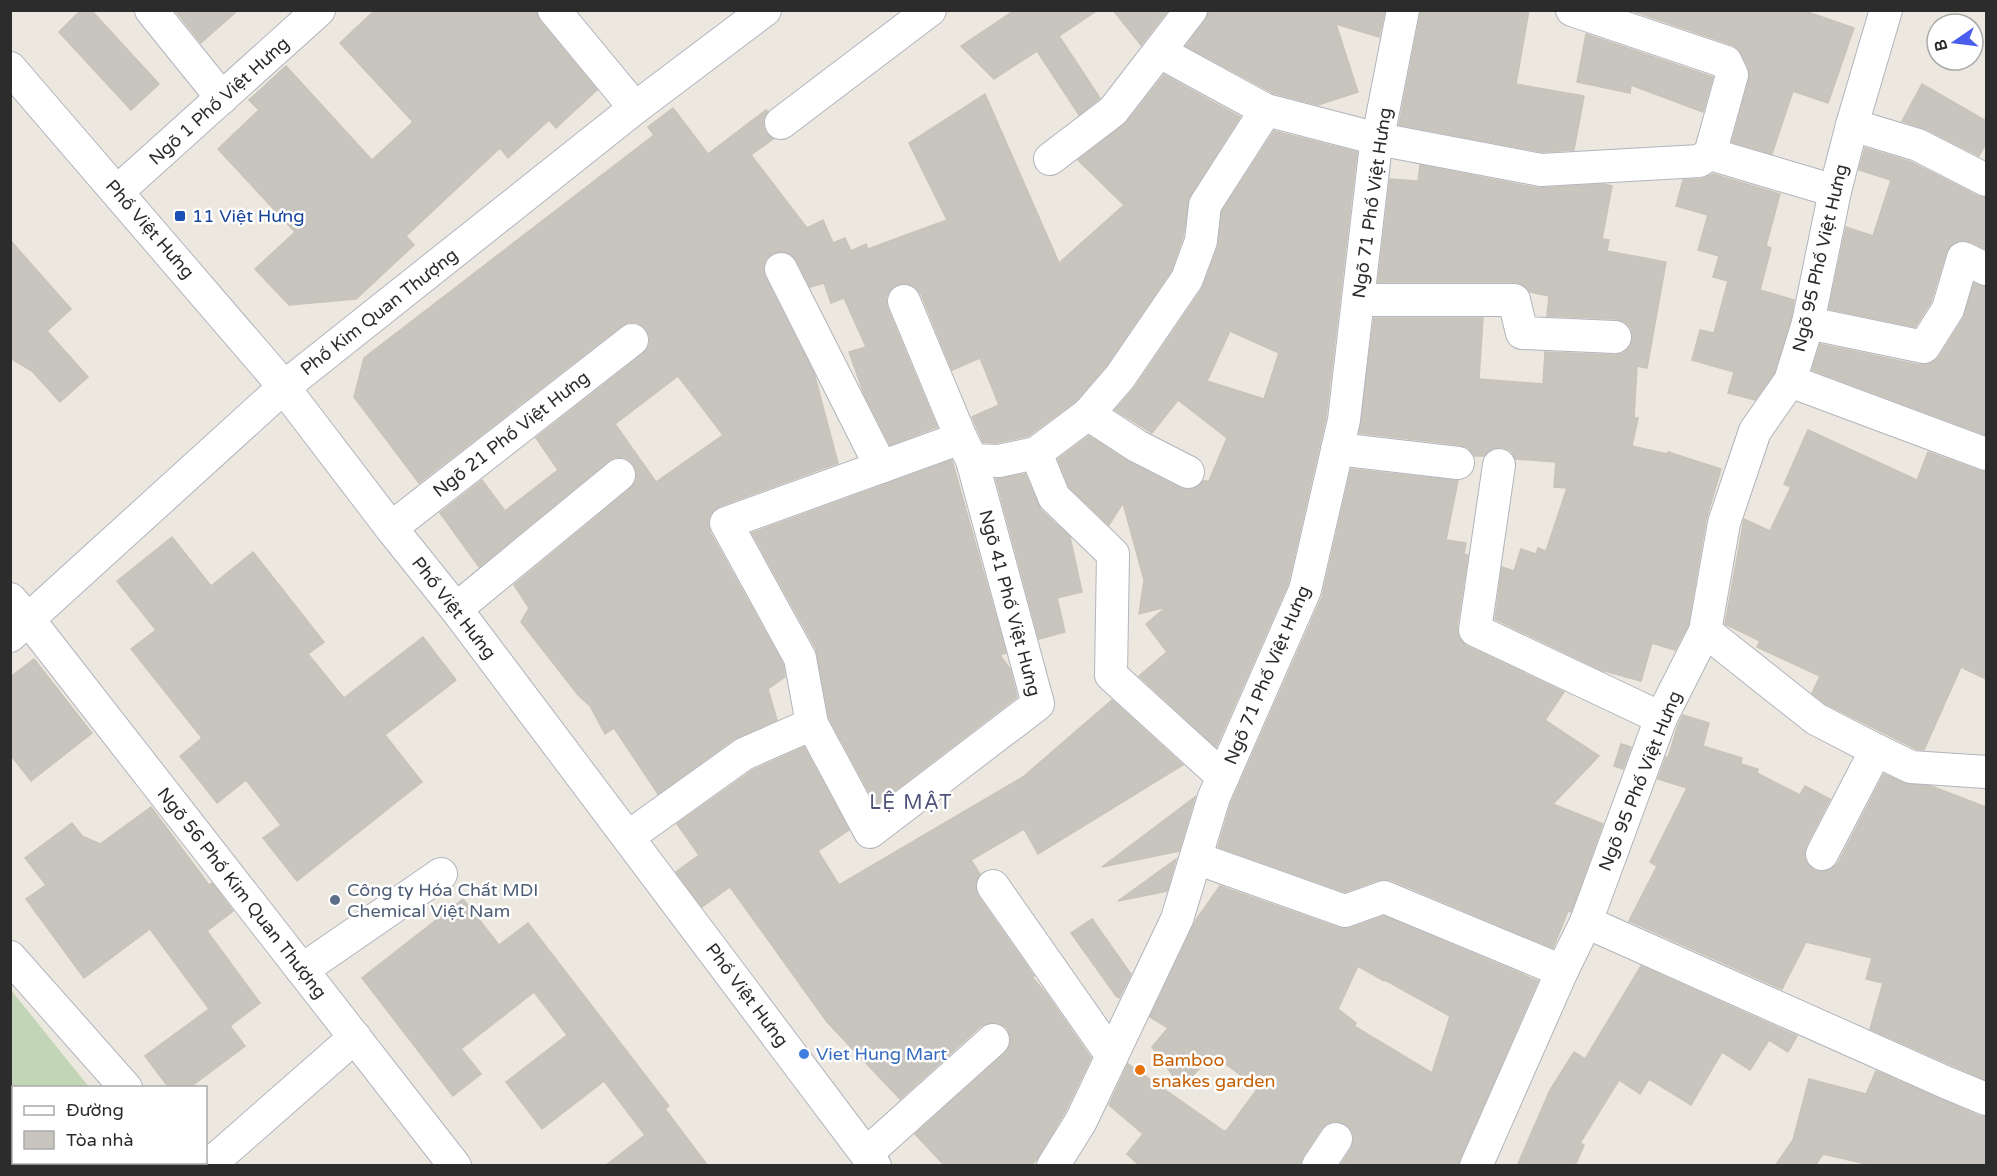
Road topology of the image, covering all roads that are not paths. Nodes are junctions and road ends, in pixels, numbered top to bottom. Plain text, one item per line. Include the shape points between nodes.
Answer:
1 (151, 10) edge
2 (319, 10) edge
3 (554, 10) edge
4 (765, 10) edge
5 (930, 10) edge
6 (1191, 10) edge
7 (1403, 10) edge
8 (1572, 10) edge
9 (1886, 10) edge
10 (1160, 52) junction
11 (10, 68) edge
12 (222, 98) junction
13 (635, 108) junction
14 (1266, 110) junction
15 (781, 123) dead end
16 (1852, 125) junction
17 (1378, 139) junction
18 (1710, 154) junction
19 (1050, 159) dead end
20 (1986, 180) edge
21 (118, 191) junction
22 (1835, 191) junction
23 (781, 269) dead end
24 (1986, 269) edge
25 (1358, 300) junction
26 (904, 301) dead end
27 (1808, 323) junction
28 (1615, 337) dead end
29 (632, 340) dead end
30 (1790, 381) junction
31 (284, 387) junction
32 (1088, 414) junction
33 (966, 449) junction
34 (1337, 449) junction
35 (1036, 453) junction
36 (1986, 454) edge
37 (1458, 463) dead end
38 (1499, 465) dead end
39 (881, 467) junction
40 (1188, 472) dead end
41 (620, 475) dead end
42 (391, 528) junction
43 (456, 609) junction
44 (17, 618) edge
45 (1705, 631) junction
46 (1661, 718) junction
47 (812, 724) junction
48 (1876, 750) junction
49 (1986, 772) edge
50 (1223, 777) junction
51 (628, 837) junction
52 (1822, 854) dead end
53 (1196, 858) junction
54 (441, 874) dead end
55 (993, 886) dead end
56 (1586, 922) junction
57 (10, 957) edge
58 (302, 970) junction
59 (1562, 971) junction
60 (355, 1037) junction
61 (993, 1040) dead end
62 (1112, 1056) junction
63 (124, 1086) edge
64 (1986, 1099) edge
65 (1336, 1139) dead end
66 (871, 1160) edge
67 (207, 1166) edge
68 (455, 1166) edge
69 (1053, 1166) edge
70 (1318, 1166) edge
71 (1476, 1166) edge

1 - 12 street
2 - 12 street, Ngõ 1 Phố Việt Hưng
3 - 13 street
4 - 13 street, Phố Kim Quan Thượng
5 - 15 street
6 - 10 street
7 - 17 street, Ngõ 71 Phố Việt Hưng
8 - 18 street via 1726,62 1732,75
9 - 16 street, Ngõ 95 Phố Việt Hưng
10 - 14 street
10 - 19 street via 1113,111
11 - 21 street, Phố Việt Hưng
12 - 21 street, Ngõ 1 Phố Việt Hưng
13 - 31 street, Phố Kim Quan Thượng
14 - 17 street
14 - 32 street, Ngõ 41 Phố Việt Hưng via 1205,205 1201,241 1186,279 1120,376
16 - 20 street via 1918,145
16 - 22 street, Ngõ 95 Phố Việt Hưng
17 - 18 street via 1541,171 1699,161
17 - 25 street, Ngõ 71 Phố Việt Hưng
18 - 22 street
21 - 31 street, Phố Việt Hưng
22 - 27 street, Ngõ 95 Phố Việt Hưng
23 - 39 street
24 - 27 street via 1963,258 1948,309 1924,347
25 - 28 street via 1514,300 1522,333
25 - 34 street, Ngõ 71 Phố Việt Hưng
26 - 33 street
27 - 30 street, Ngõ 95 Phố Việt Hưng
29 - 42 street, Ngõ 21 Phố Việt Hưng
30 - 36 street
30 - 45 street, Ngõ 95 Phố Việt Hưng via 1751,441 1724,523
31 - 42 street, Phố Việt Hưng
31 - 44 street, Phố Kim Quan Thượng
32 - 35 street, Ngõ 41 Phố Việt Hưng
32 - 40 street via 1137,447
33 - 35 street, Ngõ 41 Phố Việt Hưng via 999,461
33 - 39 street, Ngõ 41 Phố Việt Hưng
33 - 47 street, Ngõ 41 Phố Việt Hưng via 1038,704 870,832
34 - 37 street
34 - 50 street, Ngõ 71 Phố Việt Hưng via 1305,590
35 - 50 street via 1054,497 1113,554 1111,675
38 - 46 street via 1475,630
39 - 47 street, Ngõ 41 Phố Việt Hưng via 726,523 800,658
41 - 43 street
42 - 43 street, Phố Việt Hưng
43 - 51 street, Phố Việt Hưng
44 - 58 street, Ngõ 56 Phố Kim Quan Thượng
45 - 46 street, Ngõ 95 Phố Việt Hưng
45 - 48 street via 1816,719
46 - 56 street, Ngõ 95 Phố Việt Hưng
47 - 51 street via 744,754
48 - 49 street via 1911,767
48 - 52 street
50 - 53 street, Ngõ 71 Phố Việt Hưng
51 - 66 street, Phố Việt Hưng
53 - 59 street via 1345,910 1384,897
53 - 62 street, Ngõ 71 Phố Việt Hưng via 1177,919
54 - 58 street
55 - 62 street
56 - 59 street, Ngõ 95 Phố Việt Hưng
56 - 64 street
57 - 63 street
58 - 60 street, Ngõ 56 Phố Kim Quan Thượng
59 - 71 street, Ngõ 95 Phố Việt Hưng
60 - 67 street
60 - 68 street, Ngõ 56 Phố Kim Quan Thượng
61 - 66 street
62 - 69 street, Ngõ 71 Phố Việt Hưng via 1081,1121
65 - 70 street

